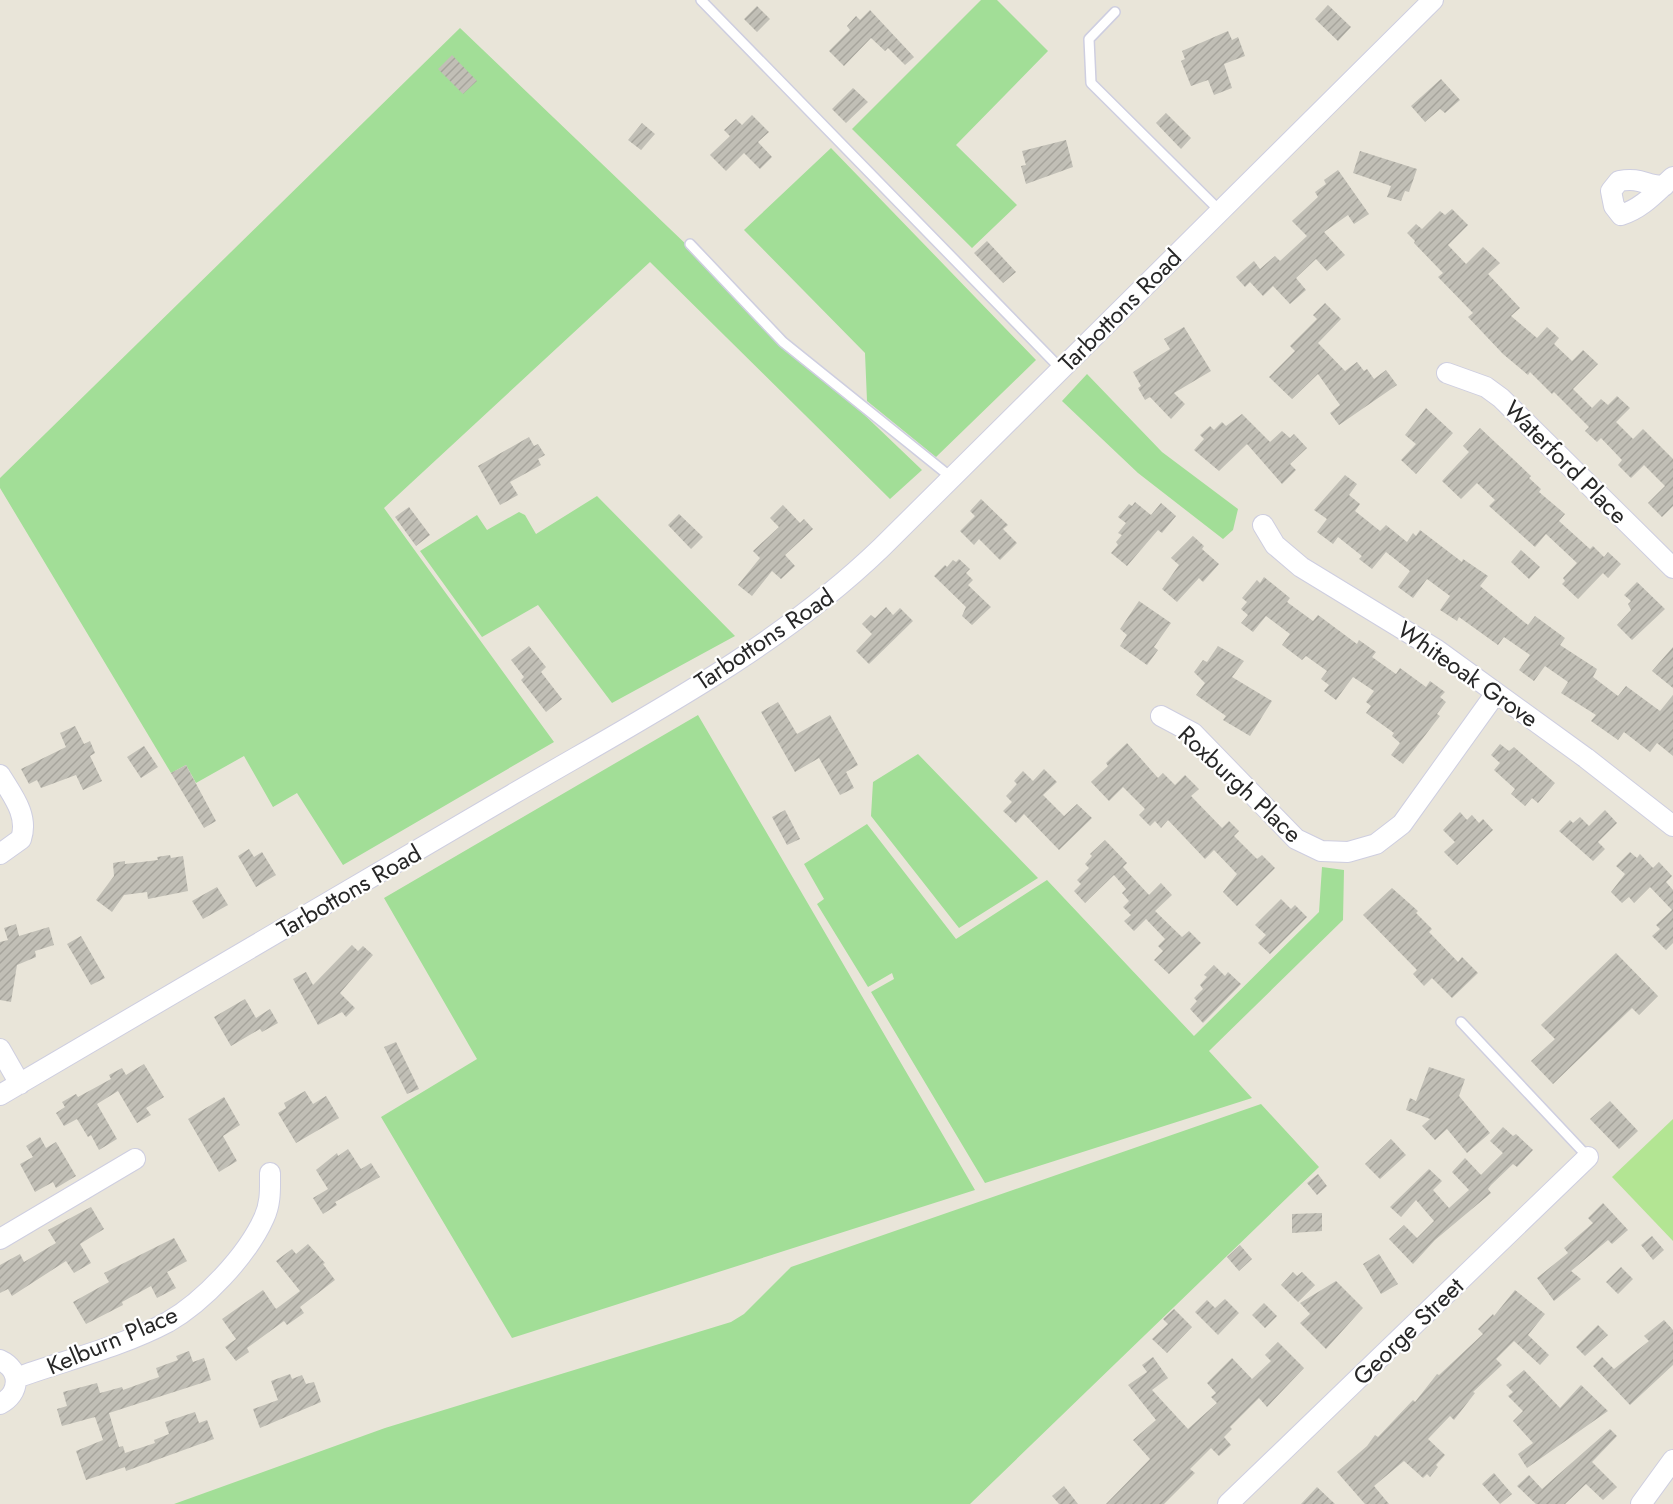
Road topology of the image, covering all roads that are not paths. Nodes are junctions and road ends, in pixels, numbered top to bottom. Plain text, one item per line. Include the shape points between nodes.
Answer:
1 (701, 0) edge
2 (1433, 0) edge
3 (1115, 12) dead end
4 (1668, 181) edge
5 (1220, 211) junction
6 (690, 244) dead end
7 (1061, 369) junction
8 (1447, 373) dead end
9 (951, 478) junction
10 (1263, 525) dead end
11 (1673, 568) edge
12 (1496, 693) junction
13 (1161, 716) dead end
14 (0, 776) edge
15 (1671, 819) edge
16 (0, 854) edge
17 (1461, 1022) dead end
18 (0, 1049) edge
19 (20, 1084) junction
20 (0, 1095) edge
21 (1588, 1157) joint
22 (135, 1159) dead end
23 (270, 1173) dead end
24 (0, 1239) edge
25 (0, 1360) edge
26 (16, 1378) junction
27 (0, 1404) edge
28 (1673, 1460) edge
29 (1228, 1504) edge
30 (1641, 1504) edge

1 - 7 lane
2 - 5 street, Tarbottons Road
3 - 5 lane via 1089,39 1091,84
4 - 4 street via 1638,210 1621,215 1614,206 1611,192 1619,181 1636,178 1656,186
5 - 7 street, Tarbottons Road
6 - 9 lane via 783,342
7 - 9 street, Tarbottons Road
8 - 11 street, Waterford Place via 1486,387 1501,398
9 - 19 street, Tarbottons Road via 852,576 776,636
10 - 12 street, Whiteoak Grove via 1275,545 1301,567 1437,650
12 - 13 street, Roxburgh Place via 1402,824 1376,844 1348,852 1321,851 1296,839 1193,733
12 - 15 street, Whiteoak Grove
14 - 16 street via 20,808 24,824 21,839
17 - 21 lane
18 - 19 street
19 - 20 street, Tarbottons Road
21 - 29 street, George Street
22 - 24 street
23 - 26 street, Kelburn Place via 271,1197 264,1218 247,1247 196,1302 168,1322 128,1339
25 - 26 street via 13,1370
26 - 27 street via 16,1389
28 - 30 street

